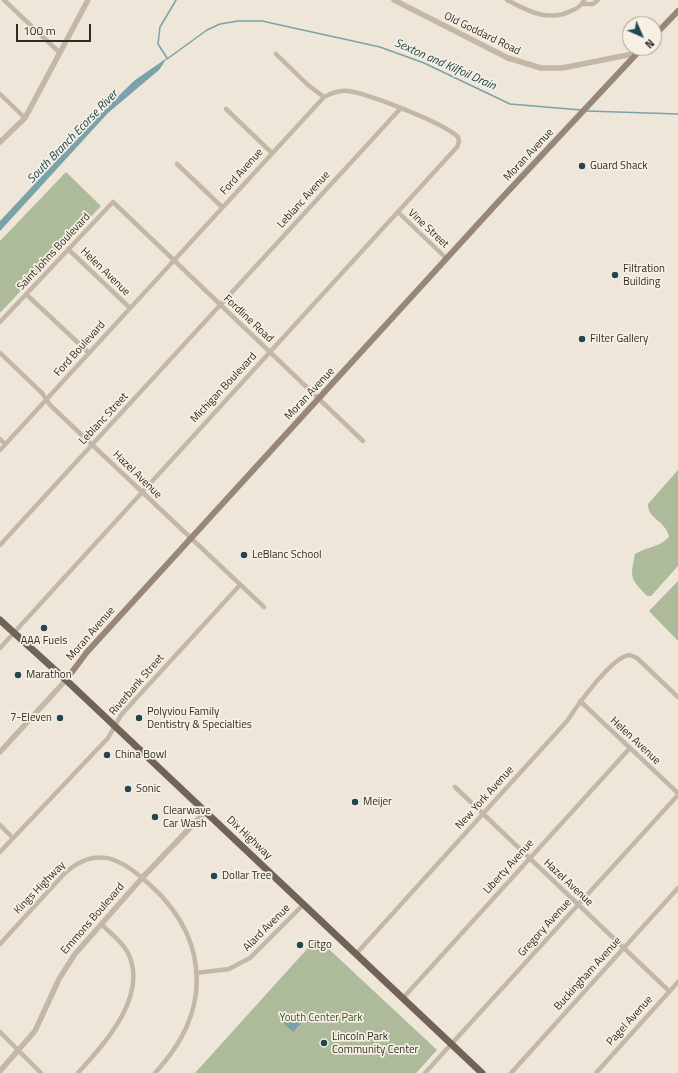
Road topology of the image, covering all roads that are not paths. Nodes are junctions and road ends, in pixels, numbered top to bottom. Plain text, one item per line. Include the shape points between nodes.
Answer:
1 (4, 0) edge
2 (88, 0) edge
3 (394, 0) edge
4 (508, 0) edge
5 (598, 0) edge
6 (583, 2) edge
7 (678, 11) edge
8 (662, 28) edge
9 (60, 53) junction
10 (276, 54) dead end
11 (622, 54) edge
12 (634, 56) edge
13 (0, 94) edge
14 (324, 97) junction
15 (401, 108) junction
16 (226, 109) dead end
17 (25, 118) junction
18 (0, 142) edge
19 (272, 153) junction
20 (177, 164) dead end
21 (222, 207) junction
22 (121, 209) joint
23 (398, 212) junction
24 (68, 249) junction
25 (447, 259) junction
26 (174, 260) junction
27 (26, 294) junction
28 (221, 305) junction
29 (130, 308) junction
30 (0, 322) edge
31 (270, 352) junction
32 (0, 353) edge
33 (88, 353) junction
34 (319, 398) junction
35 (46, 400) junction
36 (0, 439) edge
37 (363, 441) dead end
38 (5, 444) junction
39 (93, 444) junction
40 (0, 450) edge
41 (142, 491) junction
42 (191, 538) junction
43 (0, 545) edge
44 (240, 584) junction
45 (264, 607) dead end
46 (0, 620) edge
47 (13, 632) junction
48 (0, 648) edge
49 (66, 680) junction
50 (678, 697) edge
51 (580, 701) junction
52 (114, 725) junction
53 (630, 748) junction
54 (0, 752) edge
55 (455, 787) dead end
56 (678, 794) edge
57 (205, 812) junction
58 (482, 814) junction
59 (0, 826) edge
60 (13, 838) junction
61 (0, 852) edge
62 (529, 858) junction
63 (142, 878) junction
64 (678, 888) edge
65 (578, 904) junction
66 (303, 905) junction
67 (101, 924) junction
68 (0, 944) edge
69 (624, 948) junction
70 (356, 954) junction
71 (196, 973) junction
72 (678, 982) edge
73 (670, 992) junction
74 (403, 998) junction
75 (0, 1032) edge
76 (452, 1044) junction
77 (19, 1051) junction
78 (0, 1072) edge
79 (41, 1073) edge
80 (78, 1073) edge
81 (155, 1073) edge
82 (425, 1073) edge
83 (482, 1073) edge
84 (511, 1073) edge
85 (596, 1073) edge

1 - 9 street
2 - 9 street
3 - 11 street, Old Goddard Road via 508,58 541,68 562,68
4 - 6 street via 544,16 564,14
5 - 6 street via 594,4
7 - 8 main road
9 - 17 street
10 - 14 street
12 - 25 main road, Moran Avenue
13 - 17 street
14 - 15 street via 348,91
14 - 19 street, Ford Avenue
15 - 23 street, Michigan Boulevard via 455,134 459,140 457,146
15 - 28 street, Leblanc Avenue
16 - 19 street
17 - 18 street
19 - 21 street, Ford Avenue
20 - 21 street
21 - 26 street, Ford Avenue
22 - 24 street, Saint Johns Boulevard via 113,202
22 - 26 street, Fordline Road
23 - 25 street, Vine Street
23 - 31 street, Michigan Boulevard
24 - 27 street, Saint Johns Boulevard
24 - 29 street, Helen Avenue
25 - 34 main road, Moran Avenue
26 - 28 street, Fordline Road
26 - 29 street, Ford Boulevard
27 - 30 street, Saint Johns Boulevard
27 - 33 street
28 - 31 street, Fordline Road
28 - 39 street, Leblanc Street
29 - 33 street, Ford Boulevard
31 - 34 street, Fordline Road
31 - 41 street, Michigan Boulevard
32 - 35 street, Hazel Avenue
33 - 35 street, Ford Boulevard
34 - 37 street, Fordline Road
34 - 42 main road, Moran Avenue
35 - 38 street, Ford Boulevard
35 - 39 street, Hazel Avenue
36 - 38 street
38 - 40 street, Ford Boulevard
39 - 41 street, Hazel Avenue
39 - 43 street, Leblanc Street
41 - 42 street, Hazel Avenue
41 - 47 street, Michigan Boulevard
42 - 44 street, Hazel Avenue
42 - 49 main road, Moran Avenue via 87,652
44 - 45 street, Hazel Avenue
44 - 52 street, Riverbank Street
46 - 47 main road, Dix Highway
47 - 48 street, Michigan Boulevard
47 - 49 main road, Dix Highway
49 - 52 main road, Dix Highway
49 - 54 street, Moran Avenue
50 - 51 street, New York Avenue via 637,658 628,654 619,659
51 - 53 street, Helen Avenue
51 - 58 street, New York Avenue via 567,721
52 - 57 main road, Dix Highway
52 - 60 street, Riverbank Street via 108,738
53 - 56 street, Helen Avenue
53 - 62 street, Liberty Avenue
55 - 58 street, Hazel Avenue
56 - 65 street, Gregory Avenue
57 - 63 street, Emmons Boulevard
57 - 66 main road, Dix Highway
58 - 62 street, Hazel Avenue
58 - 70 street, New York Avenue
59 - 60 street
60 - 61 street, Riverbank Street
62 - 65 street, Hazel Avenue
62 - 74 street, Liberty Avenue
63 - 67 street, Emmons Boulevard
63 - 68 street, Kings Highway via 131,868 115,860 100,858 82,862 64,874
63 - 71 street, Kings Highway via 165,900 181,922 192,947
64 - 69 street, Buckingham Avenue
65 - 69 street, Hazel Avenue
65 - 76 street, Gregory Avenue
66 - 70 main road, Dix Highway
66 - 71 street, Alard Avenue via 250,958 229,969
67 - 77 street, Emmons Boulevard via 68,964 39,1024
67 - 80 street via 122,943 128,953 133,970 132,989 111,1033
69 - 73 street, Hazel Avenue
69 - 84 street, Buckingham Avenue
70 - 74 main road, Dix Highway
71 - 81 street, Kings Highway via 195,1000 188,1026 172,1053
72 - 73 street, Pagel Avenue
73 - 85 street, Pagel Avenue
74 - 76 main road, Dix Highway
75 - 77 street
76 - 82 street, Gregory Avenue
76 - 83 main road, Dix Highway
77 - 78 street, Emmons Boulevard
77 - 79 street

